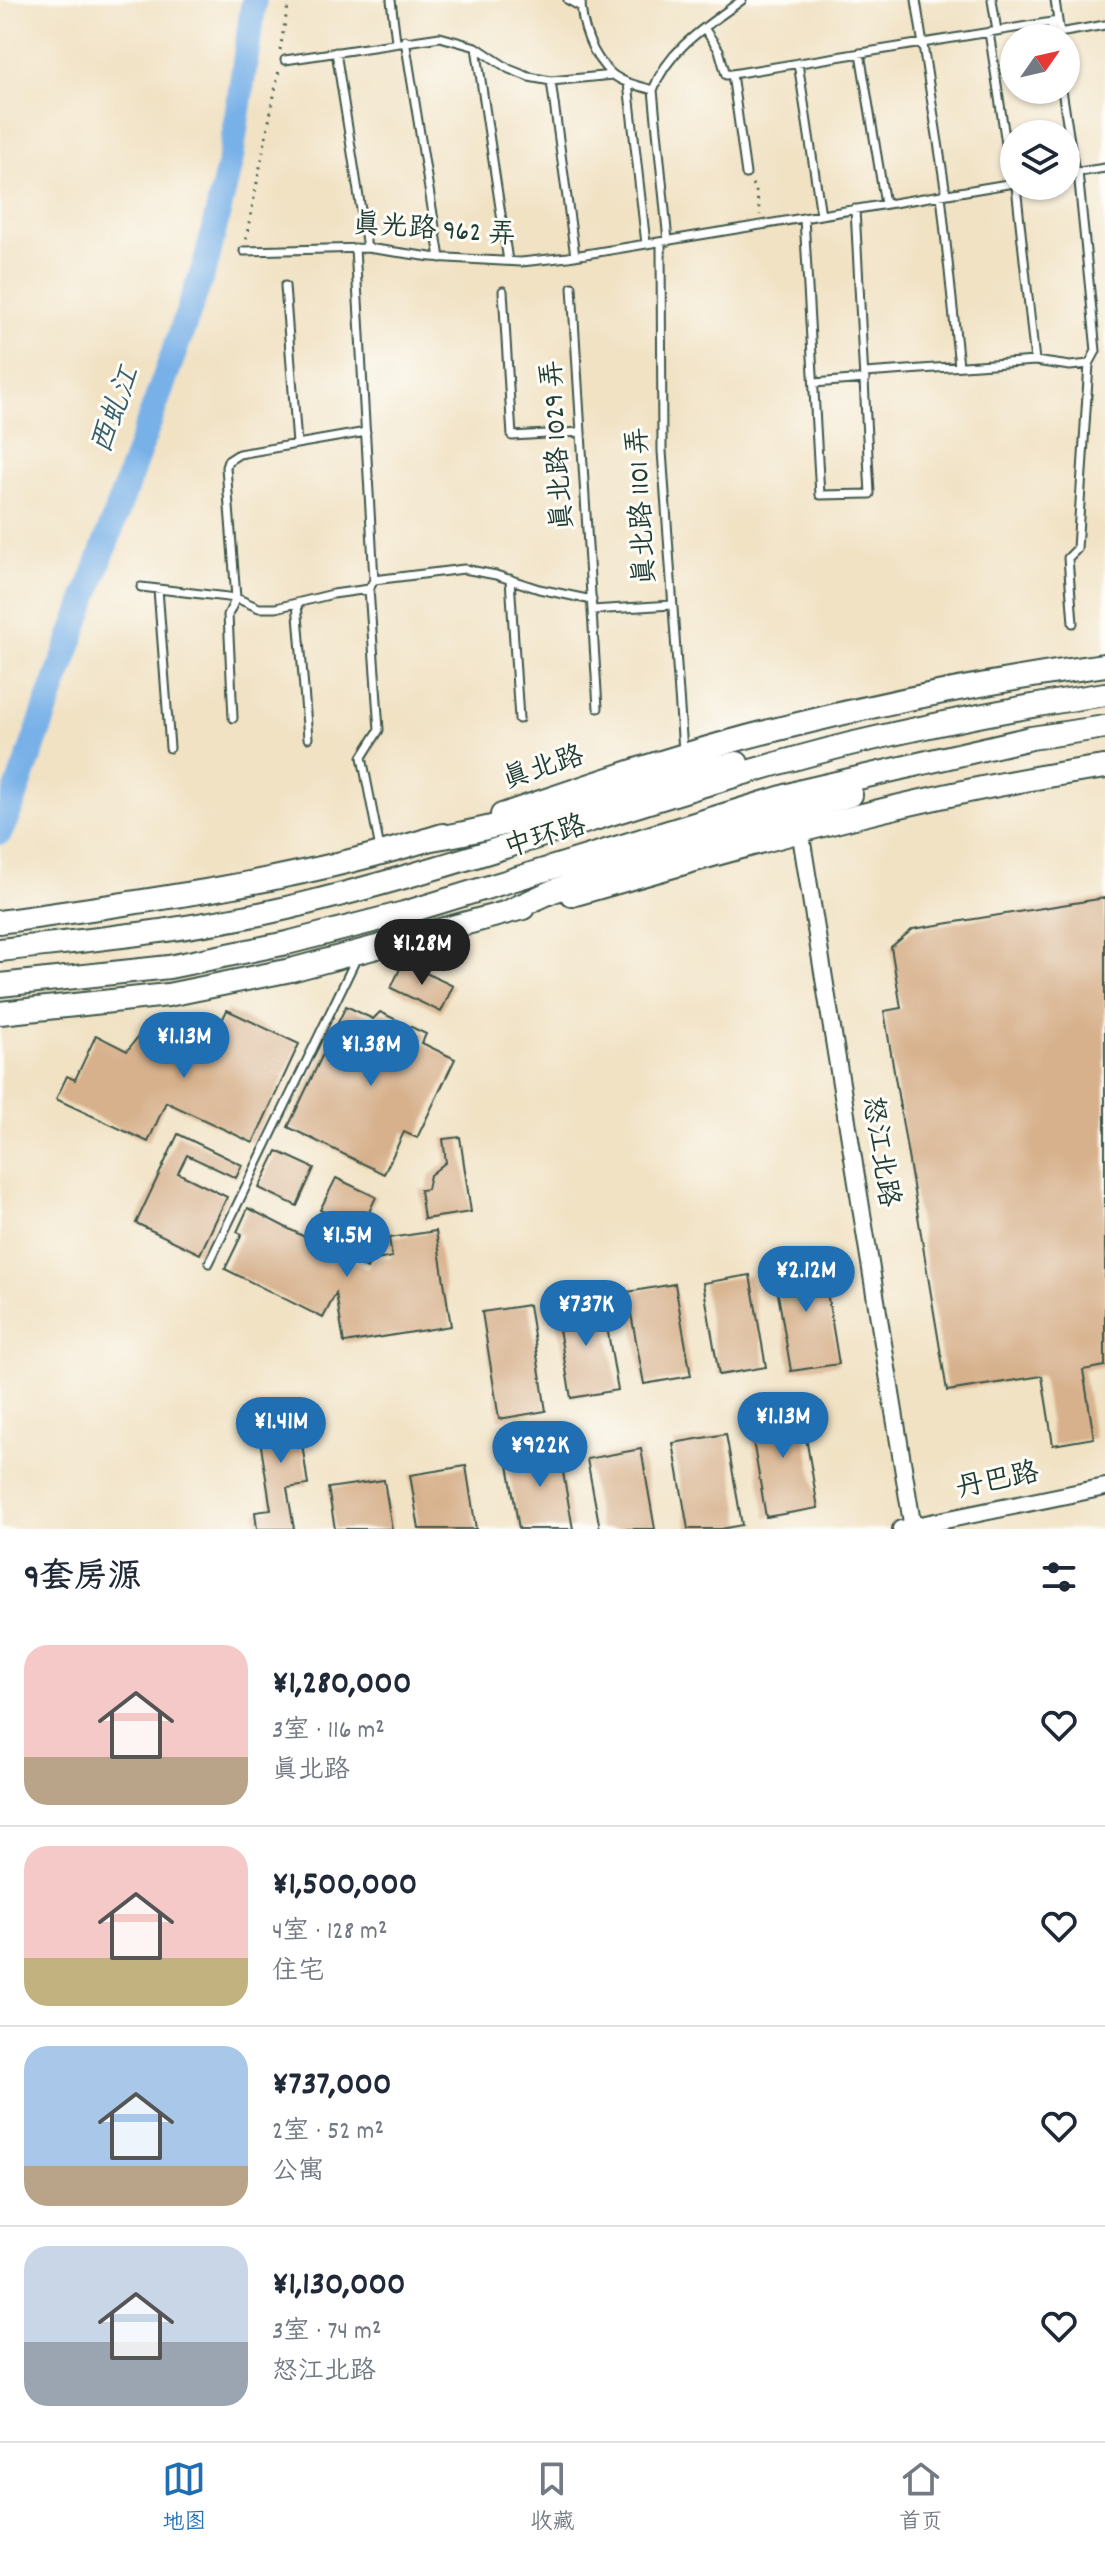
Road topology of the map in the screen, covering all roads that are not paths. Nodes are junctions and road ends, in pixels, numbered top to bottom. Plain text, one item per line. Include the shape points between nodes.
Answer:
1 (391, 0) edge
2 (568, 0) edge
3 (742, 0) edge
4 (916, 0) edge
5 (992, 0) edge
6 (1055, 0) edge
7 (581, 4) edge
8 (1054, 21) junction
9 (1054, 24) edge
10 (1105, 25) edge
11 (704, 28) junction
12 (1080, 30) edge
13 (993, 31) junction
14 (401, 41) junction
15 (923, 43) junction
16 (476, 47) junction
17 (336, 52) junction
18 (860, 53) junction
19 (285, 60) road end
20 (798, 63) junction
21 (732, 74) junction
22 (613, 75) junction
23 (551, 81) junction
24 (628, 83) junction
25 (653, 90) junction
26 (1005, 120) edge
27 (1105, 168) edge
28 (1080, 172) edge
29 (746, 174) road end
30 (1000, 186) edge
31 (943, 195) junction
32 (1016, 200) edge
33 (1076, 200) edge
34 (885, 204) junction
35 (855, 209) junction
36 (821, 215) junction
37 (804, 218) junction
38 (664, 241) junction
39 (646, 244) junction
40 (355, 248) junction
41 (367, 248) junction
42 (244, 251) road end
43 (575, 256) junction
44 (440, 258) junction
45 (508, 261) junction
46 (285, 286) dead end
47 (572, 287) dead end
48 (503, 291) dead end
49 (1035, 361) junction
50 (1089, 364) junction
51 (959, 366) junction
52 (865, 376) junction
53 (814, 383) junction
54 (366, 432) junction
55 (581, 432) junction
56 (297, 444) junction
57 (510, 579) junction
58 (374, 580) junction
59 (141, 587) dead end
60 (158, 589) junction
61 (369, 589) junction
62 (236, 598) junction
63 (592, 600) junction
64 (297, 603) junction
65 (667, 605) junction
66 (592, 610) junction
67 (1073, 623) dead end
68 (1105, 665) edge
69 (1105, 694) edge
70 (598, 708) dead end
71 (233, 718) dead end
72 (519, 719) dead end
73 (1105, 727) edge
74 (308, 738) dead end
75 (1031, 738) junction
76 (849, 745) junction
77 (170, 748) dead end
78 (683, 756) junction
79 (1105, 767) edge
80 (800, 830) junction
81 (426, 840) junction
82 (380, 852) junction
83 (507, 912) junction
84 (0, 922) edge
85 (0, 950) edge
86 (360, 952) junction
87 (0, 985) edge
88 (0, 1013) edge
89 (209, 1263) dead end
90 (1105, 1487) edge
91 (909, 1528) edge

1 - 14 lane
2 - 7 lane
3 - 11 lane
4 - 15 lane
5 - 13 lane
6 - 8 lane
7 - 22 lane via 593,48
8 - 9 lane
8 - 13 lane
10 - 12 lane
11 - 21 lane via 719,50 726,75
11 - 25 lane via 672,57
13 - 15 lane
13 - 26 lane
14 - 16 lane via 440,37
14 - 17 lane
14 - 44 lane
15 - 18 lane
15 - 31 lane
16 - 23 lane via 520,74
16 - 45 lane
17 - 19 lane
17 - 41 lane
18 - 20 lane
18 - 34 lane
20 - 21 lane
20 - 36 lane
21 - 29 lane
22 - 23 lane
22 - 24 lane
23 - 43 lane
24 - 25 lane
24 - 39 lane
25 - 38 lane
27 - 28 lane
30 - 31 lane, 真光路 962 弄
31 - 34 lane, 真光路 962 弄
31 - 51 lane
32 - 49 lane
33 - 50 lane via 1096,351
34 - 35 lane, 真光路 962 弄
35 - 36 lane, 真光路 962 弄
35 - 52 lane
36 - 37 lane, 真光路 962 弄
37 - 38 lane, 真光路 962 弄
37 - 53 lane
38 - 39 lane, 真光路 962 弄
38 - 65 lane, 真北路 1101 弄 via 661,400
39 - 43 lane, 真光路 962 弄
40 - 41 lane, 真光路 962 弄
40 - 42 lane, 真光路 962 弄
40 - 54 lane
41 - 44 lane, 真光路 962 弄
43 - 45 lane, 真光路 962 弄
44 - 45 lane, 真光路 962 弄
46 - 56 lane
47 - 55 lane, 真北路 1029 弄
48 - 55 lane via 512,436
49 - 50 lane
49 - 51 lane
50 - 67 lane via 1077,549 1068,558
51 - 52 lane
52 - 53 lane
52 - 53 lane via 870,494 820,495
54 - 56 lane
54 - 58 lane
55 - 63 lane, 真北路 1029 弄
56 - 62 lane via 239,454 228,461
57 - 58 lane via 464,569
57 - 63 lane
57 - 72 lane
58 - 61 lane
59 - 60 lane
60 - 62 lane
60 - 77 lane
61 - 64 lane
61 - 82 lane via 379,730 362,757
62 - 64 lane via 259,608
62 - 71 lane via 228,615
63 - 66 lane, 真北路 1029 弄
64 - 74 lane
65 - 66 lane
65 - 78 lane, 真北路 1101 弄
66 - 70 lane, 真北路 1029 弄
68 - 78 main road, 真北路 via 899,700
69 - 76 main road, 中环路
73 - 75 main road, 中环路
75 - 83 main road via 942,770 750,824 553,891
75 - 87 main road, 中环路 via 802,791 404,913 287,943 169,967
76 - 81 main road via 722,766 480,831
76 - 85 main road, 中环路 via 285,908 176,930
78 - 81 main road, 真北路
79 - 80 main road via 1037,776
80 - 83 main road
80 - 91 street, 怒江北路
81 - 82 main road, 真北路
82 - 84 main road, 真北路 via 181,897
83 - 86 main road
86 - 88 main road via 168,995
86 - 89 lane
90 - 91 street, 丹巴路

